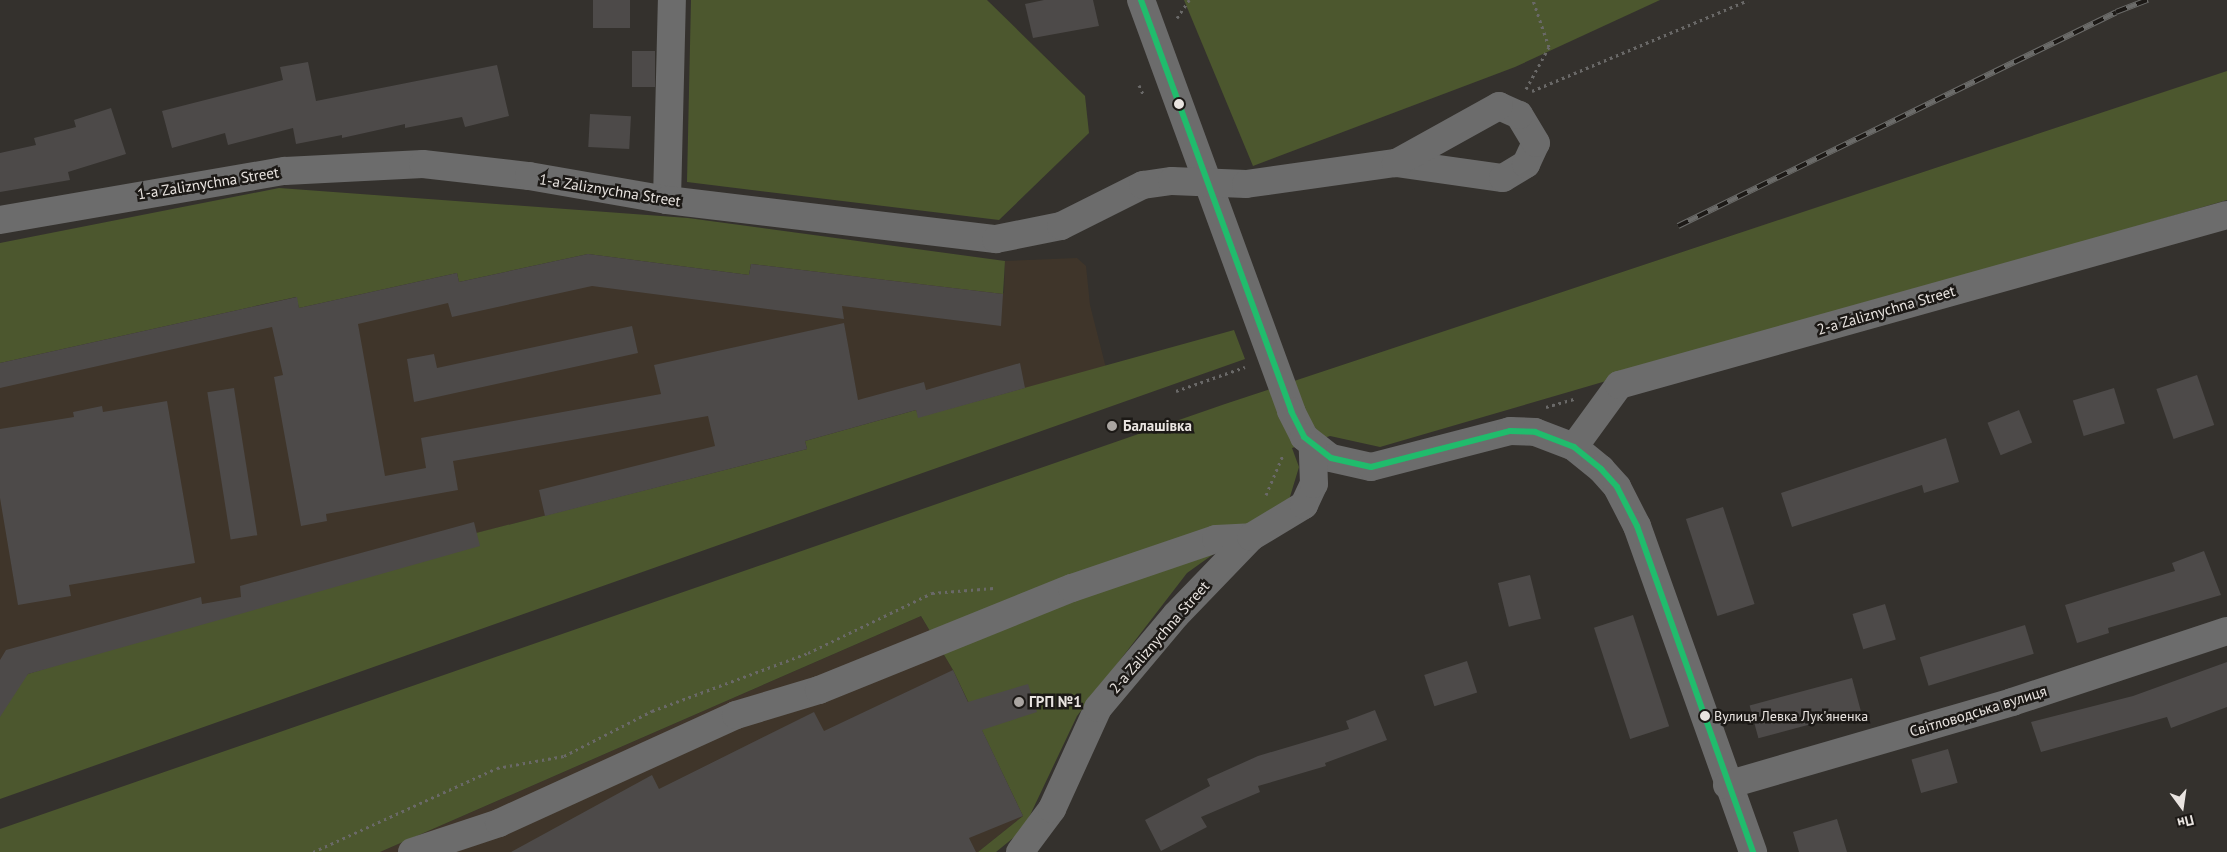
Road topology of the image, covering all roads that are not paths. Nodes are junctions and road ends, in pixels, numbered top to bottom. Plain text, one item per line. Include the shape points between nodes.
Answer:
1 (672, 0) edge
2 (1141, 0) edge
3 (1396, 163) dead end
4 (1211, 184) junction
5 (667, 200) junction
6 (2227, 215) edge
7 (0, 220) edge
8 (1313, 447) junction
9 (1574, 447) junction
10 (1251, 537) junction
11 (2227, 631) edge
12 (1727, 785) junction
13 (412, 852) edge
14 (1020, 852) edge
15 (1753, 852) edge

1 - 5 street
2 - 4 street
3 - 4 street, 1-a Zaliznychna Street via 1246,184
4 - 5 street, 1-a Zaliznychna Street via 1143,184 1060,226 996,239
4 - 8 street via 1291,411
5 - 7 street, 1-a Zaliznychna Street via 528,176 423,164 285,171
6 - 9 street, 2-a Zaliznychna Street via 1619,385
8 - 9 street via 1348,464 1372,467 1510,431 1535,432
8 - 10 street, 2-a Zaliznychna Street via 1314,484 1304,505
9 - 12 street via 1601,468 1617,487 1637,526
10 - 13 street via 1216,538 1072,588 819,690 736,715 499,823
10 - 14 street, 2-a Zaliznychna Street via 1176,615 1098,708 1052,809
11 - 12 street, Світловодська вулиця via 2012,702
12 - 15 street

